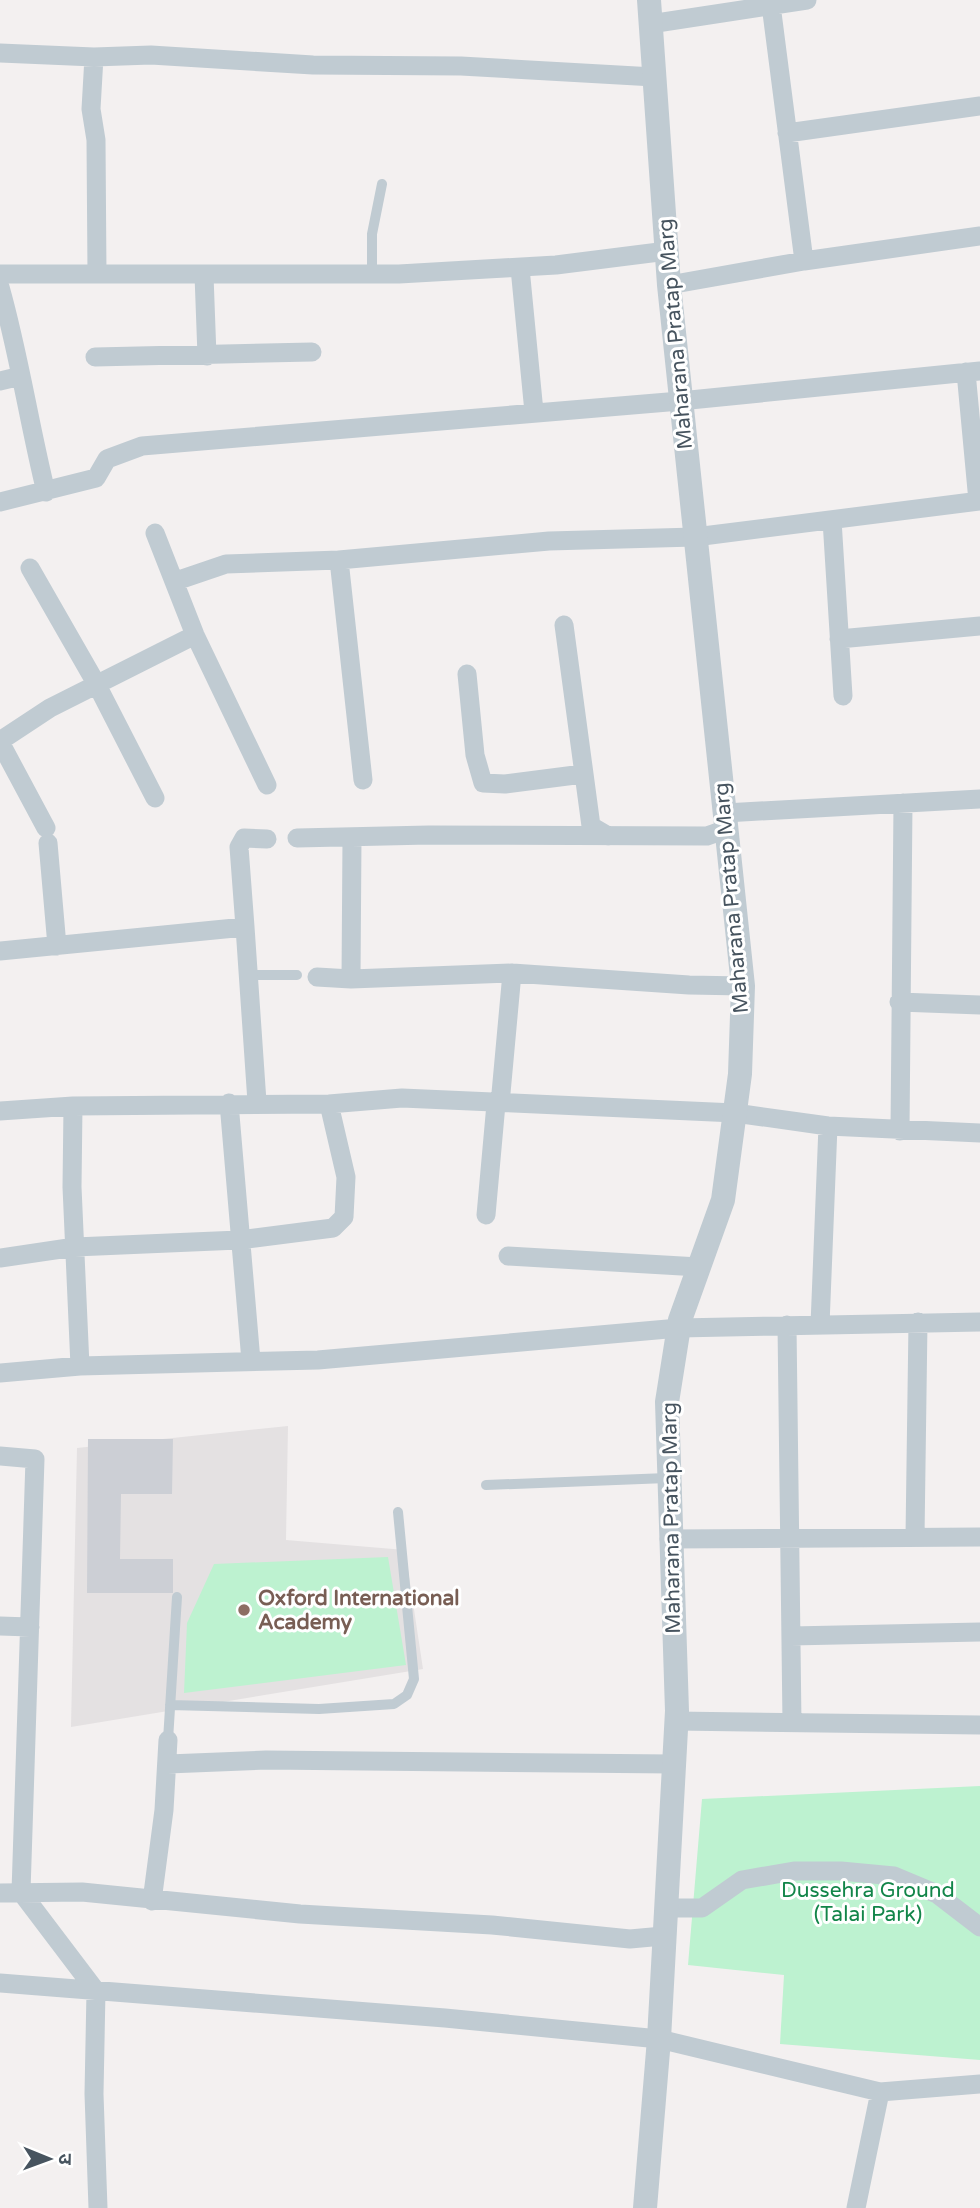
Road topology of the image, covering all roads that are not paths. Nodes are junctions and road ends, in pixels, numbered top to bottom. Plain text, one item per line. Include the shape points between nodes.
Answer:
1 (807, 0) edge
2 (771, 5) junction
3 (650, 12) edge
4 (0, 53) edge
5 (94, 57) junction
6 (654, 77) junction
7 (980, 106) edge
8 (787, 134) junction
9 (382, 184) dead end
10 (980, 236) edge
11 (667, 251) junction
12 (804, 261) junction
13 (520, 268) junction
14 (0, 274) edge
15 (97, 274) junction
16 (372, 274) junction
17 (204, 275) junction
18 (669, 285) junction
19 (0, 287) edge
20 (312, 352) dead end
21 (207, 356) junction
22 (94, 357) dead end
23 (973, 372) edge
24 (21, 376) junction
25 (0, 381) edge
26 (680, 401) junction
27 (534, 412) junction
28 (46, 492) junction
29 (979, 501) edge
30 (0, 502) edge
31 (832, 520) junction
32 (155, 533) dead end
33 (695, 537) junction
34 (339, 560) junction
35 (30, 568) dead end
36 (176, 581) junction
37 (564, 625) dead end
38 (980, 626) edge
39 (195, 635) junction
40 (839, 639) junction
41 (467, 674) dead end
42 (97, 685) junction
43 (843, 696) dead end
44 (2, 750) edge
45 (583, 774) junction
46 (363, 780) dead end
47 (267, 785) dead end
48 (155, 798) dead end
49 (980, 799) edge
50 (903, 803) junction
51 (726, 821) junction
52 (608, 836) junction
53 (297, 838) dead end
54 (352, 838) junction
55 (267, 839) dead end
56 (245, 927) junction
57 (57, 946) junction
58 (0, 951) edge
59 (512, 973) junction
60 (250, 975) junction
61 (297, 975) dead end
62 (317, 977) dead end
63 (351, 979) junction
64 (743, 986) junction
65 (899, 1002) junction
66 (980, 1005) edge
67 (257, 1102) junction
68 (229, 1103) junction
69 (329, 1104) junction
70 (498, 1104) junction
71 (74, 1106) junction
72 (0, 1111) edge
73 (734, 1113) junction
74 (828, 1126) junction
75 (901, 1131) junction
76 (980, 1133) edge
77 (486, 1215) dead end
78 (239, 1240) junction
79 (75, 1247) junction
80 (508, 1256) dead end
81 (0, 1258) edge
82 (699, 1267) junction
83 (918, 1322) junction
84 (980, 1322) edge
85 (787, 1325) junction
86 (820, 1325) junction
87 (679, 1328) junction
88 (251, 1361) junction
89 (80, 1366) junction
90 (0, 1373) edge
91 (0, 1456) edge
92 (668, 1478) junction
93 (486, 1485) dead end
94 (398, 1512) dead end
95 (915, 1537) junction
96 (980, 1537) edge
97 (790, 1538) junction
98 (669, 1539) junction
99 (177, 1597) dead end
100 (0, 1626) edge
101 (30, 1627) junction
102 (980, 1632) edge
103 (792, 1636) junction
104 (170, 1705) junction
105 (676, 1721) junction
106 (792, 1723) junction
107 (980, 1726) edge
108 (168, 1740) joint
109 (168, 1764) junction
110 (673, 1764) junction
111 (22, 1892) junction
112 (0, 1893) edge
113 (152, 1901) junction
114 (665, 1908) junction
115 (980, 1927) edge
116 (663, 1936) junction
117 (0, 1983) edge
118 (96, 1991) junction
119 (659, 2039) junction
120 (980, 2084) edge
121 (880, 2092) junction
122 (98, 2208) edge
123 (645, 2208) edge
124 (856, 2208) edge

1 - 2 street
2 - 3 street
2 - 8 street
3 - 6 street, Maharana Pratap Marg
4 - 5 street
5 - 6 street via 461,66
5 - 15 street via 91,109 96,140
6 - 11 street, Maharana Pratap Marg
7 - 8 street
8 - 12 street
9 - 16 lane via 372,234
10 - 12 street
11 - 13 street
11 - 18 street, Maharana Pratap Marg
12 - 18 street
13 - 16 street
13 - 27 street
14 - 15 street
15 - 17 street
16 - 17 street
17 - 21 street
18 - 26 street, Maharana Pratap Marg
19 - 24 street
20 - 21 street
21 - 22 street
23 - 26 street
23 - 29 street
24 - 25 street
24 - 28 street
26 - 27 street
26 - 33 street, Maharana Pratap Marg
27 - 28 street via 142,446 107,460 96,478
28 - 30 street
29 - 31 street
31 - 33 street
31 - 40 street
32 - 36 street
33 - 34 street via 549,541
33 - 51 street, Maharana Pratap Marg
34 - 36 street via 226,564
34 - 46 street
35 - 42 street
36 - 39 street
37 - 45 street
38 - 40 street
39 - 42 street
39 - 47 street
40 - 43 street
41 - 45 street via 475,755 483,783
42 - 44 street via 50,708
42 - 48 street
44 - 57 street via 47,835
45 - 52 street via 591,826
49 - 50 street
50 - 51 street
50 - 65 street
51 - 52 street via 707,836
51 - 64 street, Maharana Pratap Marg
52 - 54 street
53 - 54 street
54 - 63 street
55 - 56 street via 244,838 239,847
56 - 57 street
56 - 60 street
57 - 58 street
59 - 63 street
59 - 64 street
59 - 70 street
60 - 61 lane
60 - 67 street
62 - 63 street
64 - 73 street, Maharana Pratap Marg
65 - 66 street
65 - 75 street
67 - 68 street
67 - 69 street
68 - 71 street
68 - 78 street
69 - 70 street via 402,1098
69 - 78 street via 346,1177 344,1217 332,1228
70 - 73 street
70 - 77 street
71 - 72 street
71 - 79 street
73 - 74 street
73 - 82 street, Maharana Pratap Marg via 723,1200
74 - 75 street
74 - 86 street
75 - 76 street
78 - 79 street
78 - 88 street
79 - 81 street
79 - 89 street
80 - 82 street
82 - 87 street, Maharana Pratap Marg
83 - 84 street
83 - 86 street
83 - 95 street
85 - 86 street
85 - 87 street
85 - 97 street
87 - 88 street via 318,1360
87 - 92 street, Maharana Pratap Marg via 667,1402
88 - 89 street
89 - 90 street
91 - 101 street via 35,1459
92 - 93 lane
92 - 98 street, Maharana Pratap Marg
94 - 104 lane via 414,1679 407,1695 394,1704 318,1709
95 - 96 street
95 - 97 street
97 - 98 street
97 - 103 street
98 - 105 street, Maharana Pratap Marg
99 - 104 lane
100 - 101 street
101 - 111 street
102 - 103 street
103 - 106 street
104 - 108 lane
105 - 106 street
105 - 110 street, Maharana Pratap Marg
106 - 107 street
108 - 109 street
109 - 110 street via 266,1760
109 - 113 street
110 - 114 street, Maharana Pratap Marg
111 - 112 street
111 - 113 street via 82,1892
111 - 118 street
113 - 116 street via 630,1939
114 - 115 street via 702,1909 743,1880 793,1871 841,1871 894,1876 937,1894
114 - 116 street, Maharana Pratap Marg
116 - 119 street, Maharana Pratap Marg
117 - 118 street
118 - 119 street
118 - 122 street
119 - 121 street
119 - 123 street, Maharana Pratap Marg
120 - 121 street
121 - 124 street

